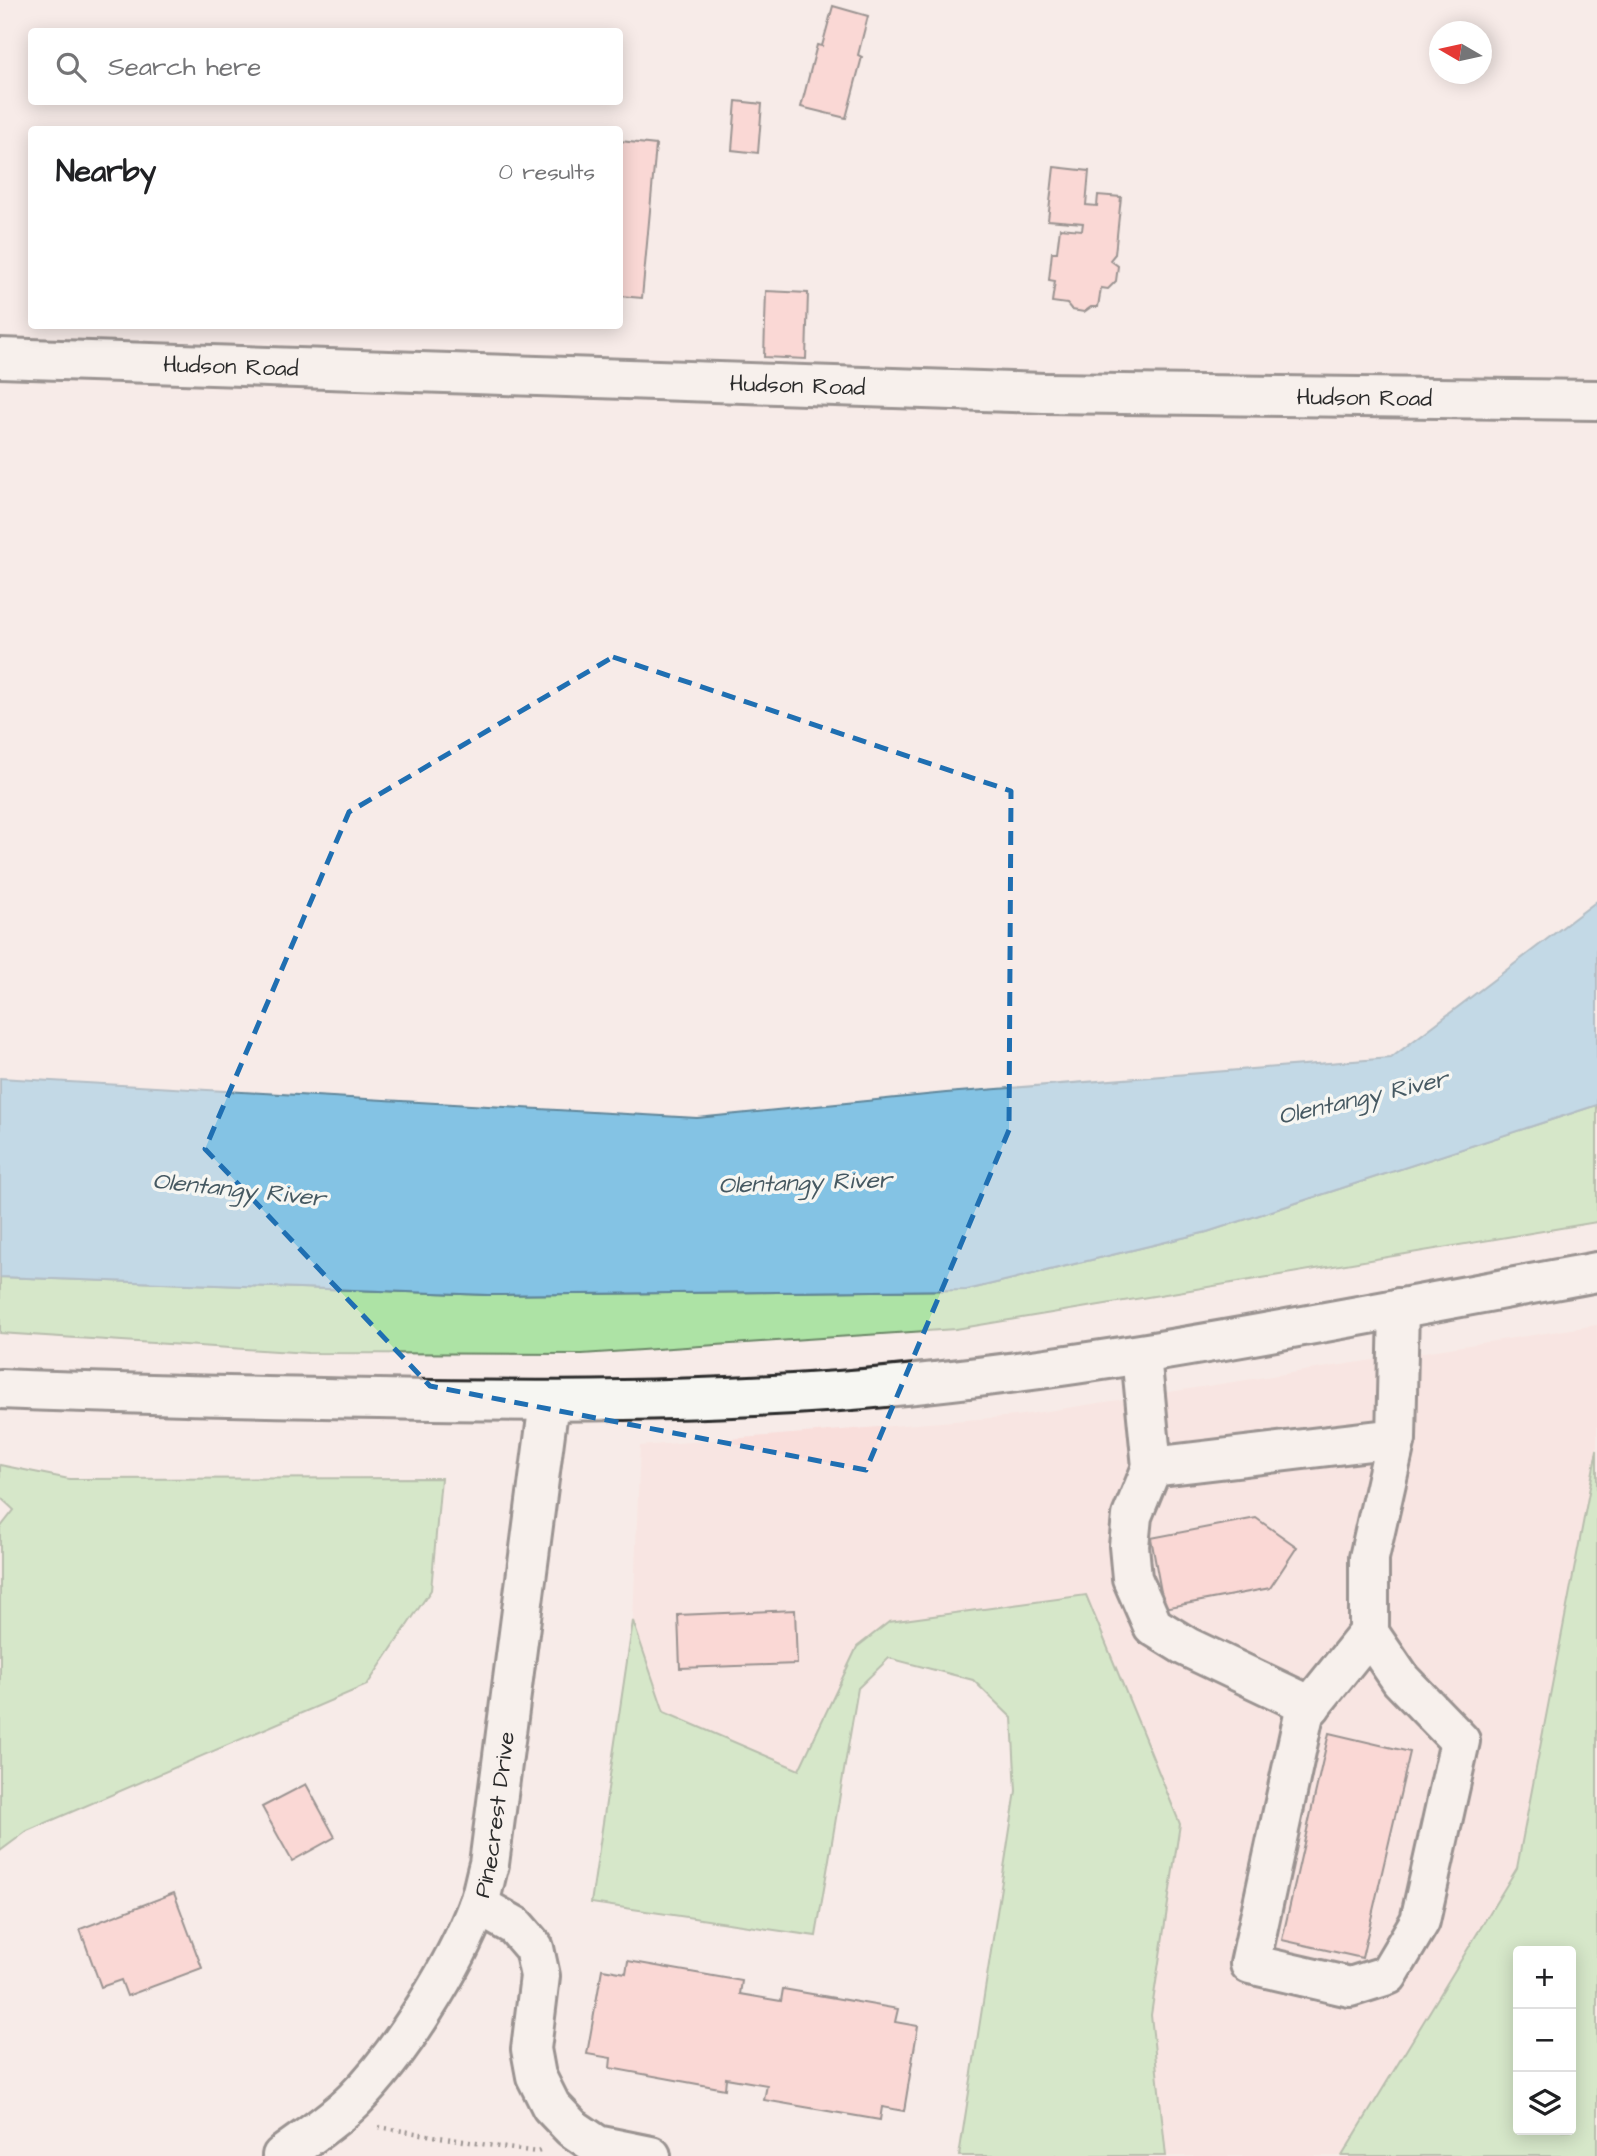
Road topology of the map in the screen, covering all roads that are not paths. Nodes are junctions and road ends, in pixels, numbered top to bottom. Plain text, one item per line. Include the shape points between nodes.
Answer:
1 (0, 358) edge
2 (1597, 400) edge
3 (1597, 1272) edge
4 (1399, 1308) junction
5 (1140, 1355) junction
6 (0, 1388) edge
7 (549, 1402) junction
8 (1396, 1438) junction
9 (1152, 1467) junction
10 (1369, 1633) junction
11 (1311, 1706) junction
12 (478, 1905) junction
13 (282, 2156) edge
14 (651, 2156) edge

1 - 2 main road, Hudson Road via 1044,393
3 - 4 main road
4 - 5 main road
4 - 8 main road
5 - 7 main road via 839,1391
5 - 9 main road
6 - 7 main road
7 - 12 main road, Pinecrest Drive via 489,1864
8 - 9 main road
8 - 10 main road via 1369,1558
9 - 11 main road via 1132,1516 1129,1546 1132,1578 1153,1626
10 - 11 main road
10 - 11 main road via 1401,1680 1460,1741 1420,1921 1388,1976 1350,1987 1250,1964 1304,1714
12 - 13 main road, Pinecrest Drive via 447,1968 395,2049 353,2100
12 - 14 main road via 515,1926 534,1948 540,1976 531,2049 536,2076 551,2106 597,2145

